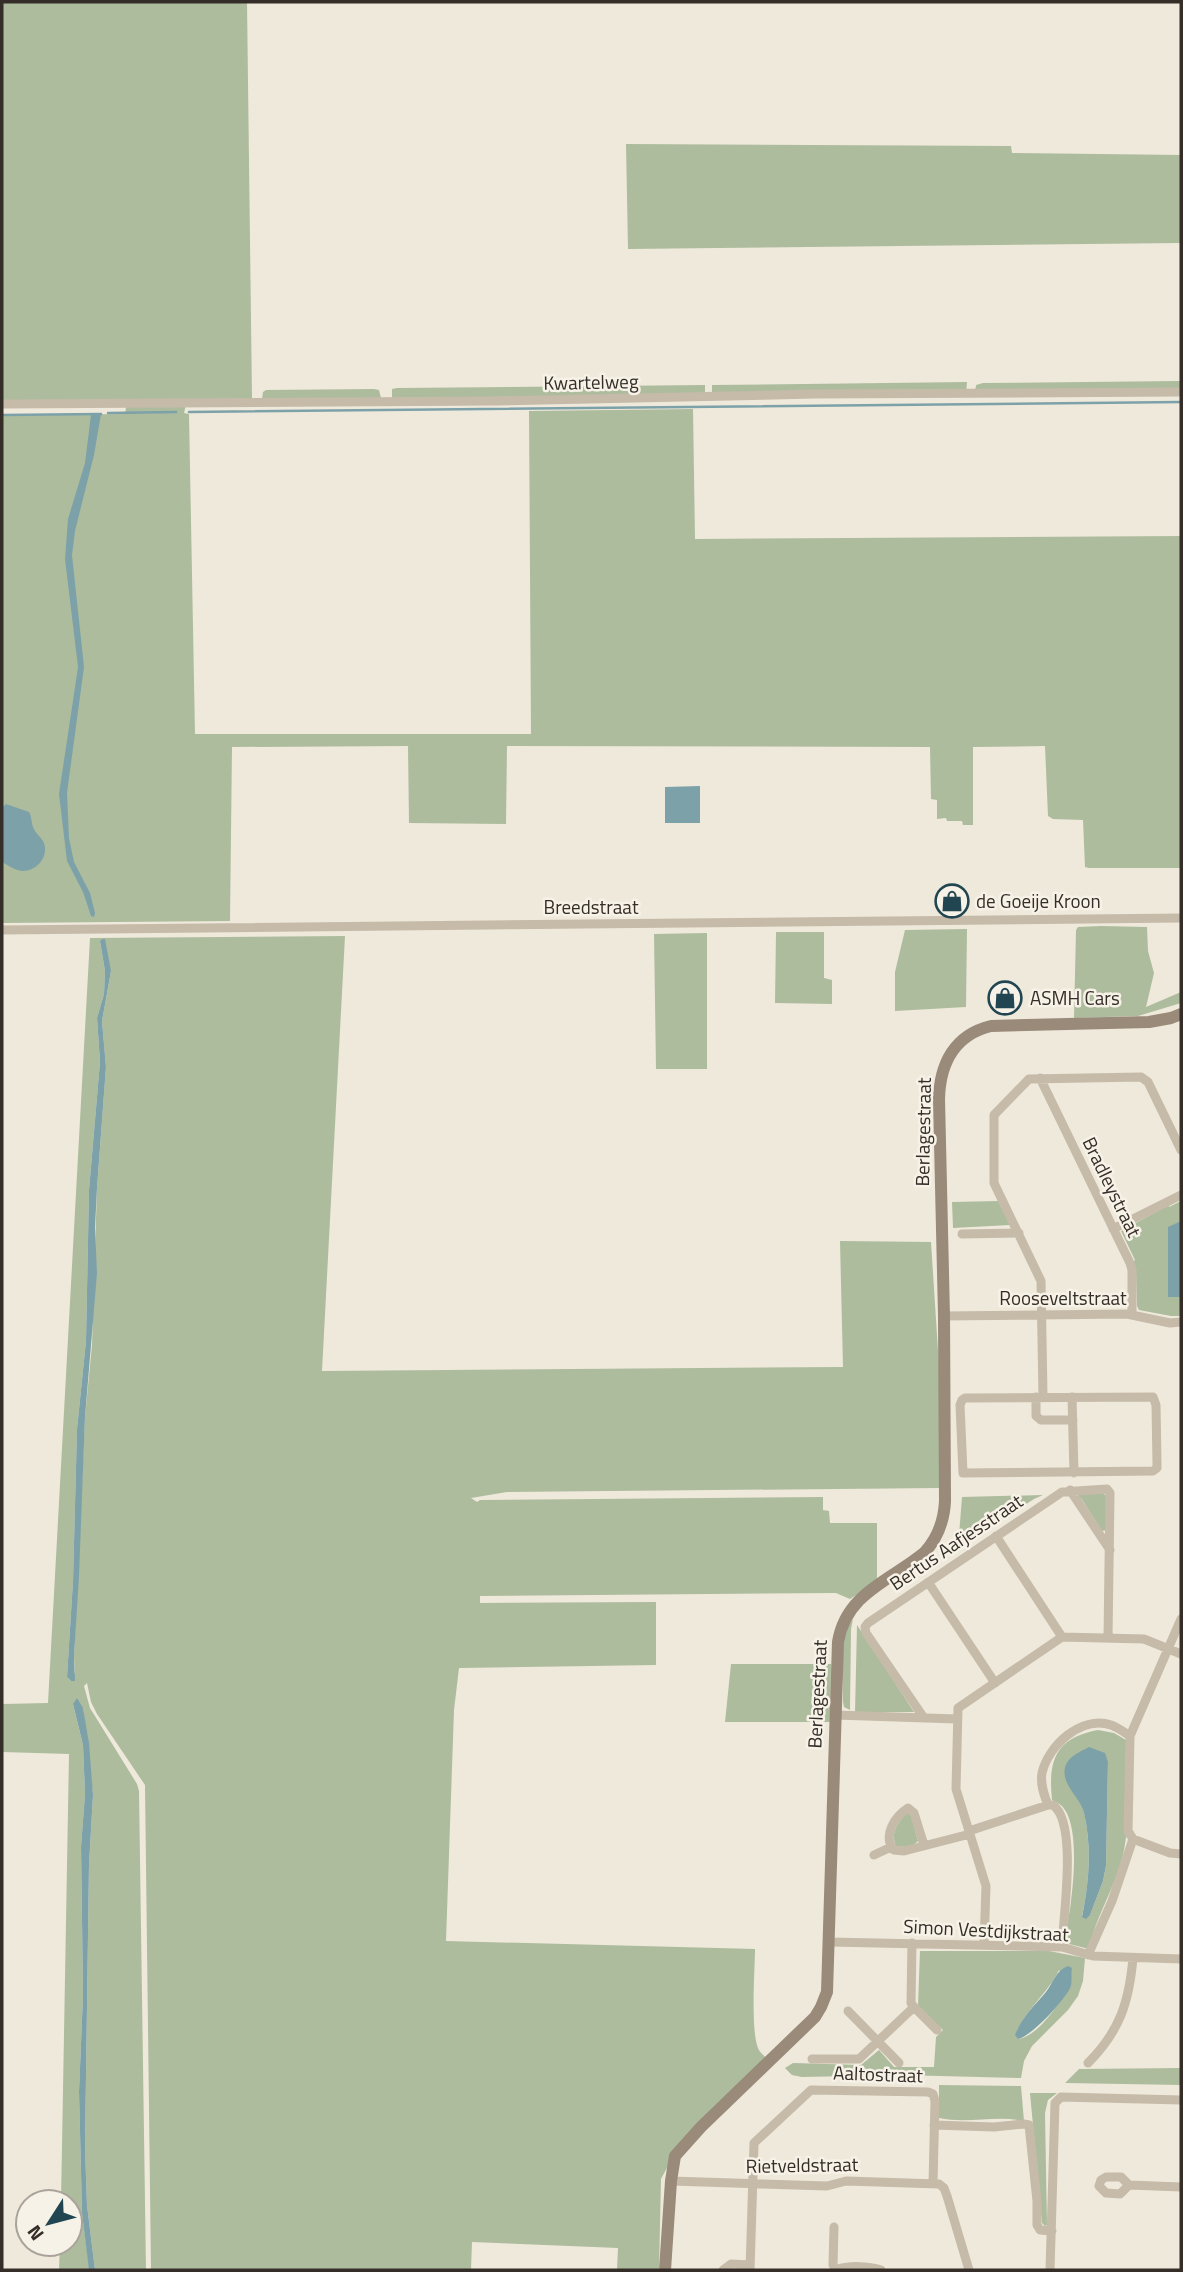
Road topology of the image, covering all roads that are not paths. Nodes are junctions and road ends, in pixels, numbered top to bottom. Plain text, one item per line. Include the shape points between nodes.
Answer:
1 (1181, 392) edge
2 (2, 404) edge
3 (1181, 918) edge
4 (2, 930) edge
5 (1181, 1014) edge
6 (1040, 1078) junction
7 (1181, 1150) edge
8 (1181, 1195) edge
9 (1113, 1228) junction
10 (1018, 1233) junction
11 (962, 1234) dead end
12 (1132, 1315) junction
13 (944, 1316) junction
14 (1042, 1317) junction
15 (1181, 1322) edge
16 (1040, 1397) junction
17 (1072, 1397) junction
18 (1073, 1420) junction
19 (1074, 1473) junction
20 (1070, 1490) junction
21 (996, 1536) junction
22 (1110, 1550) junction
23 (928, 1582) junction
24 (1181, 1619) edge
25 (1062, 1637) junction
26 (1108, 1638) junction
27 (1169, 1648) junction
28 (1181, 1654) edge
29 (995, 1683) junction
30 (835, 1715) junction
31 (923, 1718) junction
32 (957, 1719) junction
33 (1130, 1736) junction
34 (1048, 1804) junction
35 (969, 1832) junction
36 (1133, 1839) junction
37 (924, 1845) junction
38 (891, 1847) junction
39 (1181, 1854) edge
40 (874, 1855) dead end
41 (830, 1942) junction
42 (912, 1943) junction
43 (985, 1945) junction
44 (1062, 1948) junction
45 (1088, 1955) junction
46 (1133, 1958) junction
47 (1181, 1959) edge
48 (914, 2007) junction
49 (848, 2011) dead end
50 (937, 2030) dead end
51 (877, 2041) junction
52 (812, 2059) dead end
53 (899, 2063) dead end
54 (1087, 2063) dead end
55 (1181, 2100) edge
56 (934, 2125) junction
57 (671, 2181) junction
58 (933, 2183) junction
59 (752, 2184) junction
60 (1129, 2185) dead end
61 (1181, 2187) edge
62 (834, 2227) dead end
63 (1052, 2231) junction
64 (750, 2268) edge
65 (666, 2270) edge
66 (723, 2270) edge
67 (836, 2270) edge
68 (881, 2270) edge
69 (969, 2270) edge
70 (1050, 2270) edge

1 - 2 street, Kwartelweg
3 - 4 street, Breedstraat
5 - 13 street, Berlagestraat via 1149,1022 991,1026 955,1048 941,1074 940,1090
6 - 7 street via 1141,1077 1148,1082
6 - 9 street, Bradleystraat
6 - 10 street via 1029,1079 993,1115 994,1183
8 - 9 street
9 - 12 street, Bradleystraat via 1132,1270
10 - 11 street
10 - 14 street via 1041,1281
12 - 14 street, Rooseveltstraat
12 - 15 street, Rooseveltstraat
13 - 14 street, Rooseveltstraat
13 - 30 street, Berlagestraat via 942,1525 924,1553 859,1599 845,1616 838,1642
14 - 16 street
16 - 17 street
16 - 18 street via 1036,1416 1041,1420
16 - 19 street via 962,1400 964,1474
17 - 18 street
17 - 19 street via 1153,1396 1156,1405 1155,1470
18 - 19 street
20 - 21 street, Bertus Aafjesstraat
20 - 22 street
20 - 22 street via 1109,1491
21 - 23 street, Bertus Aafjesstraat
21 - 25 street
22 - 26 street
23 - 29 street
23 - 31 street, Bertus Aafjesstraat via 865,1627
24 - 27 street
25 - 26 street
25 - 29 street
26 - 27 street via 1143,1639
27 - 28 street
27 - 33 street
29 - 32 street via 958,1708
30 - 31 street
30 - 41 street, Berlagestraat
31 - 32 street
32 - 35 street via 956,1789
33 - 34 street via 1110,1724 1083,1726 1067,1734 1041,1776
33 - 36 street via 1128,1830
34 - 35 street
34 - 44 street via 1061,1813 1067,1846
35 - 37 street
35 - 43 street via 986,1886
36 - 39 street
36 - 45 street
37 - 38 street via 904,1851
37 - 38 street via 914,1813 908,1808 889,1835
38 - 40 street
41 - 42 street, Simon Vestdijkstraat
41 - 57 street, Berlagestraat via 828,1984 821,2007 680,2148
42 - 43 street, Simon Vestdijkstraat
42 - 48 street
43 - 44 street, Simon Vestdijkstraat
44 - 45 street, Simon Vestdijkstraat
45 - 46 street, Simon Vestdijkstraat
46 - 47 street, Simon Vestdijkstraat
46 - 54 street via 1121,2019
48 - 50 street
48 - 51 street
49 - 51 street
51 - 52 street via 859,2059
51 - 53 street
55 - 63 street via 1061,2097 1055,2104
56 - 58 street, Aaltostraat
56 - 59 street, Aaltostraat via 935,2101 928,2092 811,2090 754,2143
56 - 63 street via 1029,2125 1037,2225 1040,2230
57 - 59 street, Rietveldstraat
57 - 65 street, Berlagestraat
58 - 59 street, Rietveldstraat
58 - 69 street via 944,2188
59 - 64 street
60 - 61 street
62 - 67 street
63 - 70 street
64 - 66 street via 730,2264
67 - 68 street

